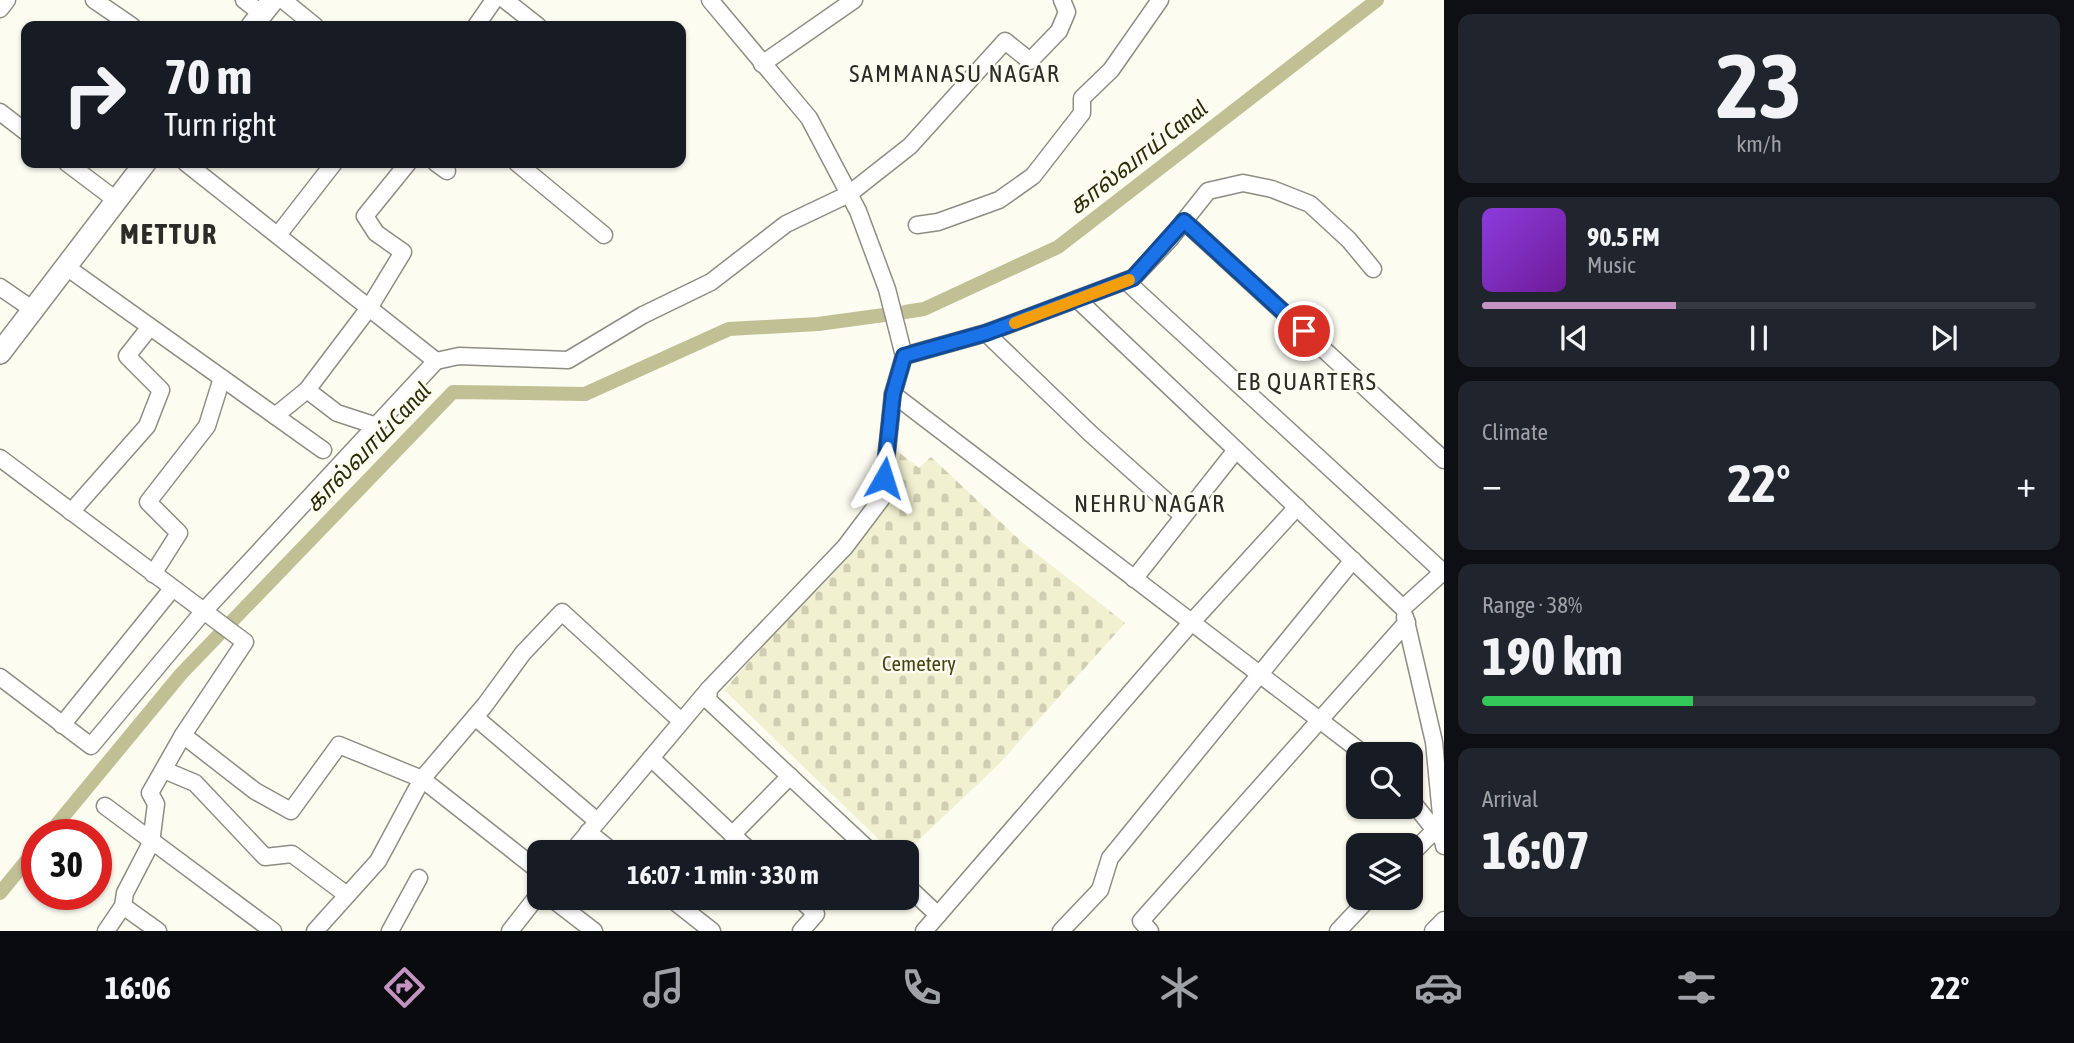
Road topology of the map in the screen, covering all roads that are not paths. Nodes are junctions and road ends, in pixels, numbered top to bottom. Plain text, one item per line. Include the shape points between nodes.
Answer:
1 (7, 0) edge
2 (94, 0) edge
3 (244, 0) edge
4 (283, 0) edge
5 (494, 0) edge
6 (505, 0) edge
7 (710, 0) edge
8 (854, 0) edge
9 (1062, 0) edge
10 (1160, 0) edge
11 (0, 9) edge
12 (258, 18) edge
13 (125, 21) edge
14 (309, 21) edge
15 (479, 21) edge
16 (531, 21) edge
17 (762, 64) junction
18 (0, 112) edge
19 (21, 128) edge
20 (74, 168) edge
21 (141, 168) edge
22 (192, 168) edge
23 (330, 168) edge
24 (404, 168) edge
25 (523, 168) edge
26 (849, 194) junction
27 (116, 200) junction
28 (1184, 221) junction
29 (917, 225) dead end
30 (278, 235) junction
31 (604, 235) dead end
32 (65, 266) junction
33 (1373, 269) dead end
34 (1126, 281) junction
35 (0, 287) edge
36 (1077, 299) junction
37 (369, 308) junction
38 (32, 309) junction
39 (150, 327) junction
40 (986, 333) junction
41 (0, 352) edge
42 (904, 356) junction
43 (436, 361) junction
44 (222, 378) junction
45 (307, 390) junction
46 (893, 394) junction
47 (275, 416) junction
48 (377, 426) junction
49 (323, 450) dead end
50 (1237, 450) junction
51 (0, 458) edge
52 (1444, 460) edge
53 (1297, 507) junction
54 (71, 512) junction
55 (1183, 516) junction
56 (1353, 560) junction
57 (1444, 571) edge
58 (153, 574) junction
59 (1134, 579) junction
60 (172, 589) junction
61 (206, 614) junction
62 (1405, 615) junction
63 (1190, 624) junction
64 (1259, 673) junction
65 (0, 677) edge
66 (709, 689) junction
67 (475, 717) junction
68 (1320, 719) junction
69 (681, 721) junction
70 (62, 725) junction
71 (184, 735) junction
72 (1349, 742) edge
73 (651, 758) junction
74 (164, 770) junction
75 (790, 776) junction
76 (422, 779) junction
77 (104, 806) dead end
78 (1423, 816) edge
79 (593, 827) junction
80 (732, 835) junction
81 (1440, 838) edge
82 (582, 840) edge
83 (603, 840) edge
84 (738, 840) edge
85 (859, 840) edge
86 (151, 843) junction
87 (1423, 848) edge
88 (527, 862) edge
89 (419, 878) dead end
90 (347, 895) junction
91 (919, 897) edge
92 (123, 906) junction
93 (527, 909) edge
94 (566, 910) edge
95 (685, 910) edge
96 (812, 910) edge
97 (1358, 910) edge
98 (938, 915) junction
99 (1444, 920) edge
100 (590, 930) edge
101 (106, 931) edge
102 (158, 931) edge
103 (273, 931) edge
104 (315, 931) edge
105 (390, 931) edge
106 (509, 931) edge
107 (712, 931) edge
108 (801, 931) edge
109 (924, 931) edge
110 (1061, 931) edge
111 (1150, 931) edge
112 (1338, 931) edge
113 (1433, 931) edge

1 - 11 street
2 - 13 street
3 - 12 street
4 - 14 street
5 - 15 street
6 - 16 street
7 - 17 street
8 - 17 street
9 - 26 street via 1067,12 1059,31 1030,61 1005,41 910,146
10 - 29 street via 1111,70 1082,99 1082,113 1033,176 999,200
17 - 26 street via 808,118
18 - 19 street
20 - 27 street
21 - 27 main road
22 - 30 street
23 - 30 street
24 - 37 street via 365,216 376,233 403,252
25 - 31 street
26 - 42 street via 887,289
26 - 43 street via 786,224 711,282 643,315 568,360 459,356
27 - 32 main road
28 - 33 street via 1208,191 1243,183 1272,189 1310,204
28 - 34 street
28 - 52 street
30 - 37 street
32 - 38 main road
32 - 39 street
34 - 36 street
34 - 57 street
35 - 38 street
36 - 40 street
36 - 50 street
37 - 43 street
37 - 45 street
38 - 41 main road
39 - 44 street
39 - 54 street via 127,356 161,390 147,426
40 - 42 street
40 - 55 street
42 - 46 street
43 - 48 street
44 - 47 street
44 - 58 street via 207,426 148,502 179,533
45 - 47 street
45 - 48 street via 337,413
46 - 59 street
46 - 66 street via 882,498 845,547
47 - 49 street
48 - 61 street
50 - 53 street
50 - 55 street
51 - 54 street
53 - 56 street
53 - 63 street
54 - 58 street
55 - 59 street
56 - 62 street
56 - 64 street
57 - 62 street
58 - 60 street
59 - 63 street
60 - 61 street
60 - 70 street
61 - 70 street via 91,746
61 - 71 street via 244,642
62 - 68 street
62 - 81 street via 1434,742
63 - 64 street
63 - 98 street
64 - 68 street
64 - 110 street via 1110,858 1100,890
65 - 70 street
66 - 69 street
66 - 75 street via 708,700
67 - 69 street via 523,653 562,611
67 - 76 street
67 - 79 street
68 - 72 street
68 - 111 street via 1141,921
69 - 73 street
71 - 74 street
71 - 76 street via 255,791 291,811 339,745
73 - 79 street
73 - 80 street
74 - 86 street via 150,793 156,804
74 - 90 street via 195,783 265,857 292,854
75 - 80 street
75 - 85 street
76 - 88 street
76 - 90 street via 377,861
77 - 86 street
78 - 81 street
79 - 82 street
79 - 83 street
80 - 84 street
81 - 87 street
86 - 92 street
86 - 103 street
89 - 105 street
90 - 104 street
91 - 98 street
92 - 101 street
92 - 102 street
93 - 106 street
94 - 100 street
95 - 107 street
96 - 108 street via 816,914
97 - 112 street
98 - 109 street
99 - 113 street

